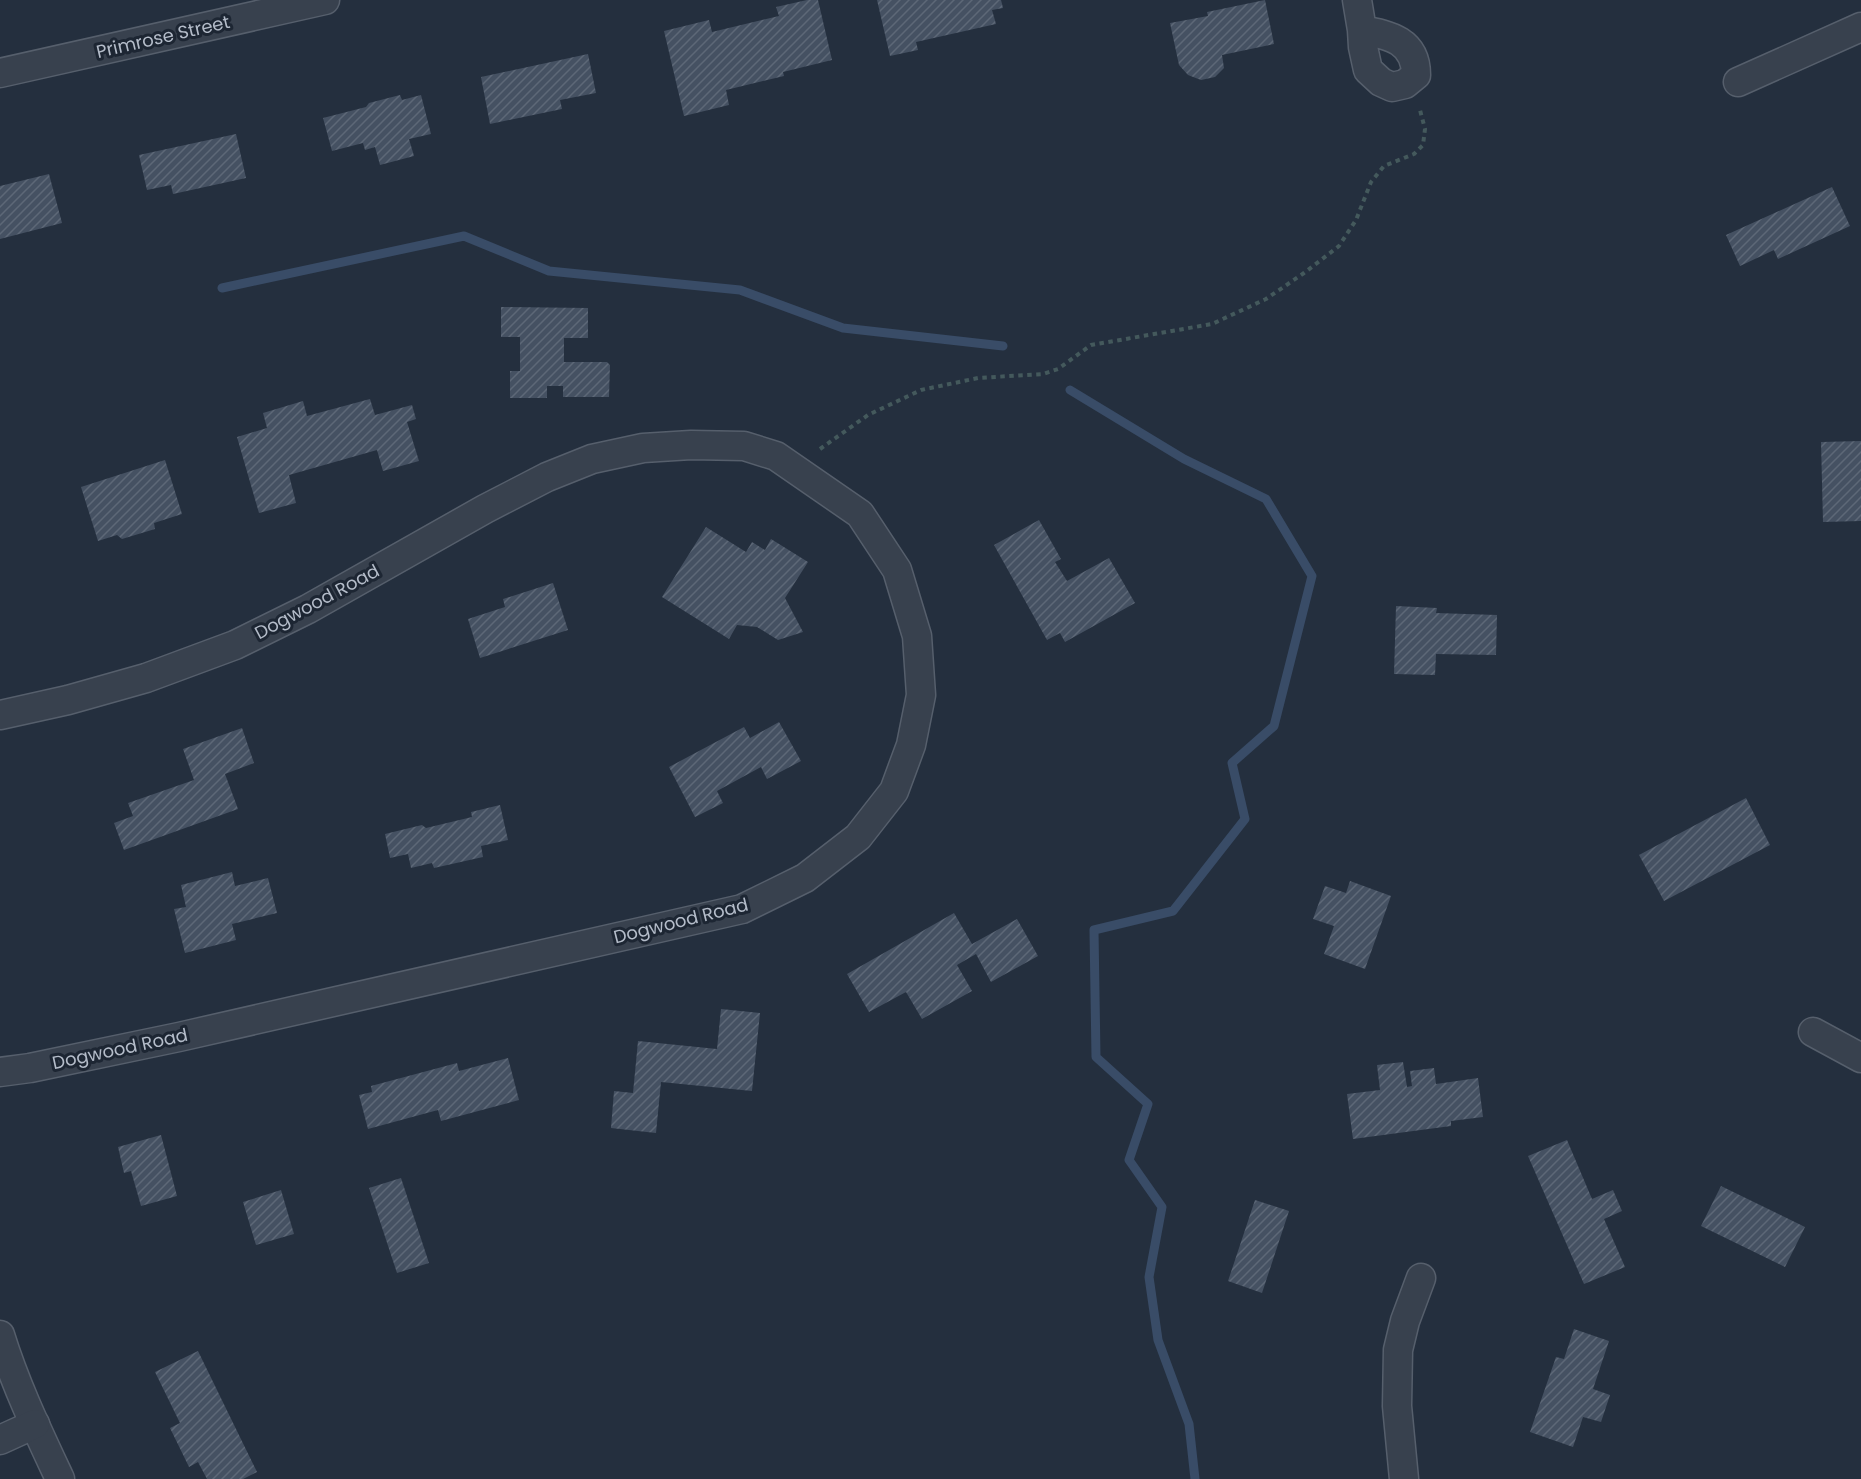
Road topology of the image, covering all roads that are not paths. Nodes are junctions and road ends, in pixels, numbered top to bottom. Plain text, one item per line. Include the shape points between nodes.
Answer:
1 (326, 0) edge
2 (1356, 0) edge
3 (1861, 27) edge
4 (1362, 30) junction
5 (0, 73) edge
6 (1738, 82) dead end
7 (0, 715) edge
8 (1813, 1032) dead end
9 (1861, 1058) edge
10 (0, 1072) edge
11 (1421, 1278) dead end
12 (0, 1335) edge
13 (35, 1424) junction
14 (0, 1440) edge
15 (60, 1479) edge
16 (1404, 1479) edge

1 - 5 street, Primrose Street
2 - 4 street
3 - 6 street
4 - 4 street via 1368,70 1381,82 1392,87 1405,84 1416,75 1416,63 1393,36
7 - 10 street, Dogwood Road via 146,678 235,645 308,609 485,509 592,459 643,448 691,445 744,446 776,456 860,514 897,570 917,636 921,695 911,745 894,791 858,837 805,878 742,909 179,1037
8 - 9 street
11 - 16 street via 1398,1350 1397,1406
12 - 13 street
13 - 14 street
13 - 15 street

